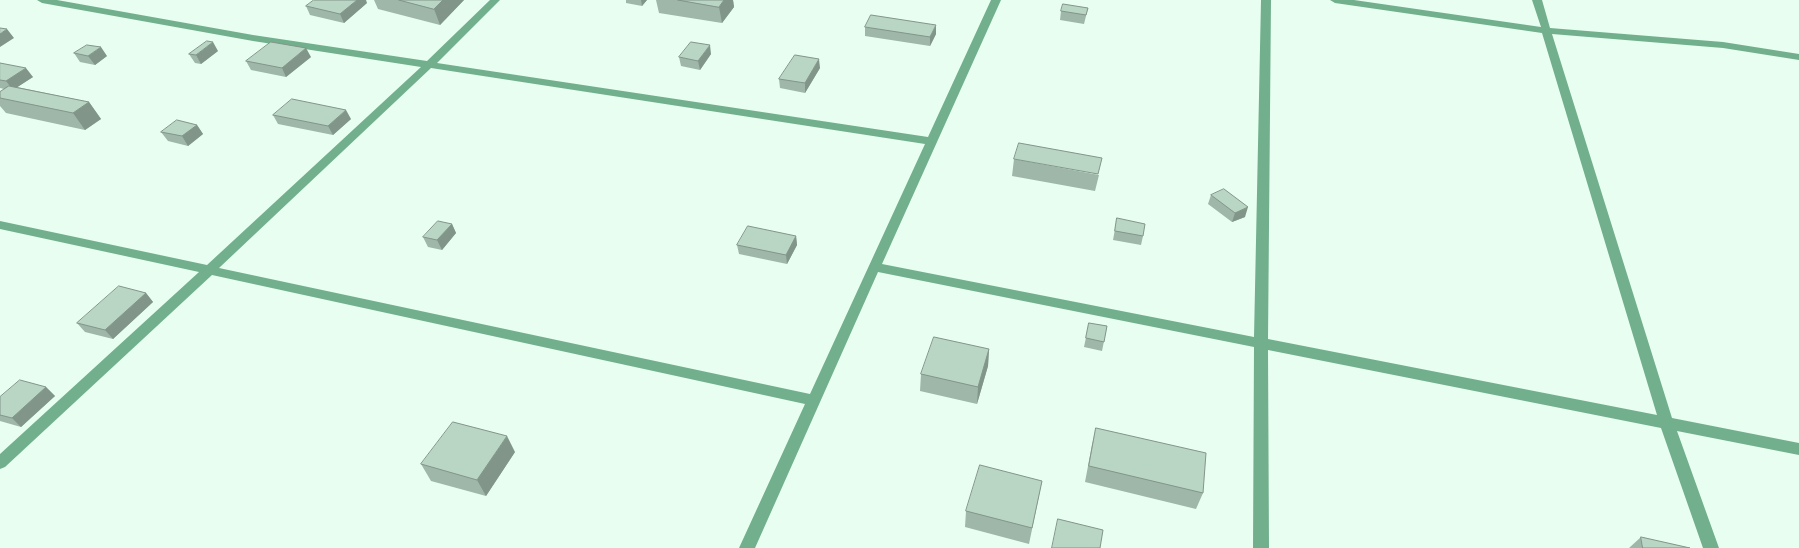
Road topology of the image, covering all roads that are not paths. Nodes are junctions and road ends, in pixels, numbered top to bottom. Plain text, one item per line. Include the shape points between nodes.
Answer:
1 (42, 0) edge
2 (495, 0) edge
3 (996, 0) edge
4 (1266, 0) edge
5 (1335, 0) edge
6 (1537, 0) edge
7 (1548, 31) junction
8 (1799, 57) edge
9 (429, 65) junction
10 (931, 141) junction
11 (0, 225) edge
12 (874, 267) junction
13 (209, 270) junction
14 (1261, 344) junction
15 (814, 400) junction
16 (1666, 424) junction
17 (1799, 449) edge
18 (0, 464) edge
19 (747, 548) edge
20 (1261, 548) edge
21 (1711, 548) edge

1 - 9 street via 253,38
2 - 9 street
3 - 10 street
4 - 14 street
5 - 7 street
6 - 7 street
7 - 8 street via 1723,45
7 - 16 street
9 - 10 street
9 - 13 street
10 - 12 street
11 - 13 street
12 - 14 street
12 - 15 street
13 - 15 street
13 - 18 street
14 - 16 street
14 - 20 street
15 - 19 street
16 - 17 street
16 - 21 street

